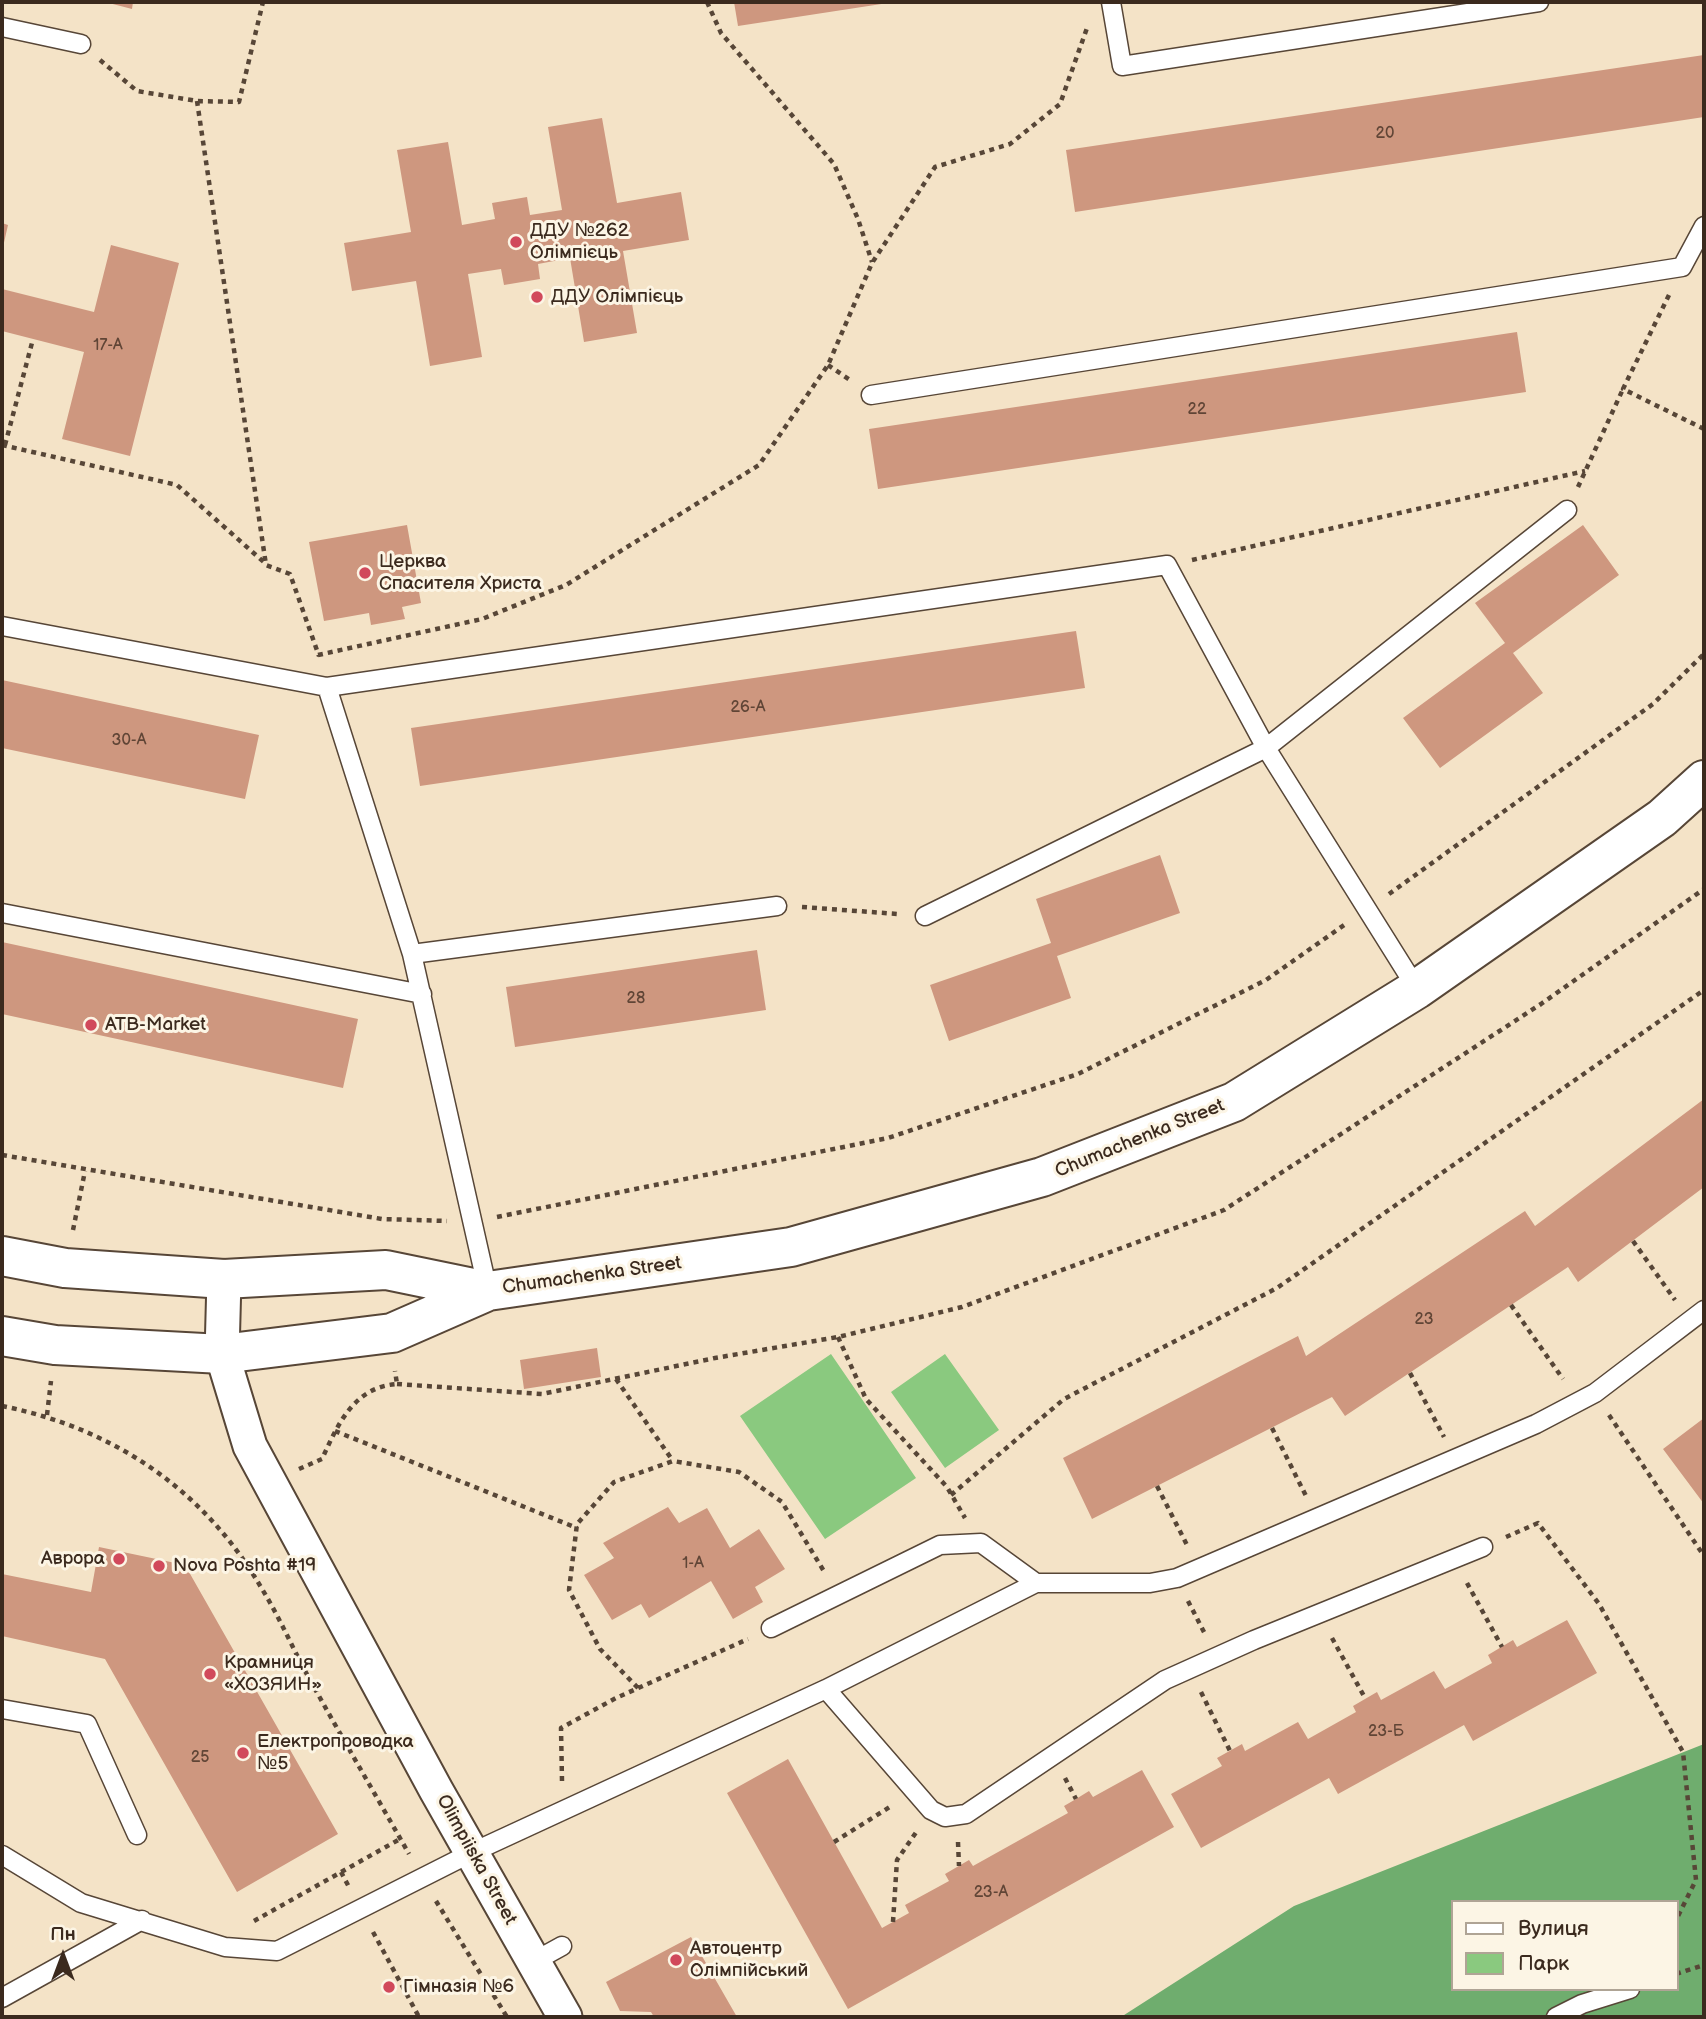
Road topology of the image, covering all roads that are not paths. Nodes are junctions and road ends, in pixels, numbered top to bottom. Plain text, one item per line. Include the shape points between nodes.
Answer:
1 (1111, 2) edge
2 (1539, 2) edge
3 (2, 27) edge
4 (81, 44) road end
5 (1704, 226) edge
6 (871, 395) dead end
7 (1567, 510) road end
8 (2, 626) edge
9 (327, 687) junction
10 (1266, 748) junction
11 (1704, 779) edge
12 (777, 905) road end
13 (2, 913) edge
14 (925, 916) road end
15 (412, 954) junction
16 (1417, 989) junction
17 (422, 994) junction
18 (2, 1256) edge
19 (224, 1279) junction
20 (488, 1291) junction
21 (1697, 1315) edge
22 (2, 1336) edge
23 (222, 1354) junction
24 (1483, 1547) road end
25 (1036, 1583) junction
26 (771, 1628) road end
27 (826, 1689) junction
28 (2, 1709) edge
29 (137, 1835) dead end
30 (471, 1853) junction
31 (2, 1855) edge
32 (142, 1920) junction
33 (562, 1946) dead end
34 (533, 1962) junction
35 (1623, 1991) edge
36 (2, 1998) edge
37 (565, 2017) edge
38 (1556, 2017) edge

1 - 2 lane via 1122,66
3 - 4 lane
5 - 6 lane via 1682,267
7 - 10 lane
8 - 9 lane
9 - 10 lane via 1167,565
9 - 15 lane
10 - 14 lane
10 - 16 lane
11 - 16 street, Chumachenka Street via 1662,818
12 - 15 lane
13 - 17 lane
15 - 17 lane
16 - 20 street, Chumachenka Street via 1234,1102 1042,1177 791,1247
17 - 20 lane
18 - 19 street, Chumachenka Street via 65,1268
19 - 20 street, Chumachenka Street via 386,1270
19 - 23 street, Olimpiiska Street
20 - 23 street, Chumachenka Street via 391,1333
21 - 25 lane via 1587,1397 1536,1424 1177,1578 1150,1583
22 - 23 street, Chumachenka Street via 55,1345
23 - 30 street, Olimpiiska Street via 250,1446
24 - 27 lane via 1165,1680 966,1814 945,1816 931,1810
25 - 26 lane via 981,1543 940,1545
25 - 27 lane
27 - 30 lane
28 - 29 lane via 87,1724
30 - 32 lane via 277,1951 225,1947
30 - 34 street, Olimpiiska Street
31 - 32 lane via 82,1903
32 - 36 lane
33 - 34 lane
34 - 37 street, Olimpiiska Street
35 - 38 lane

